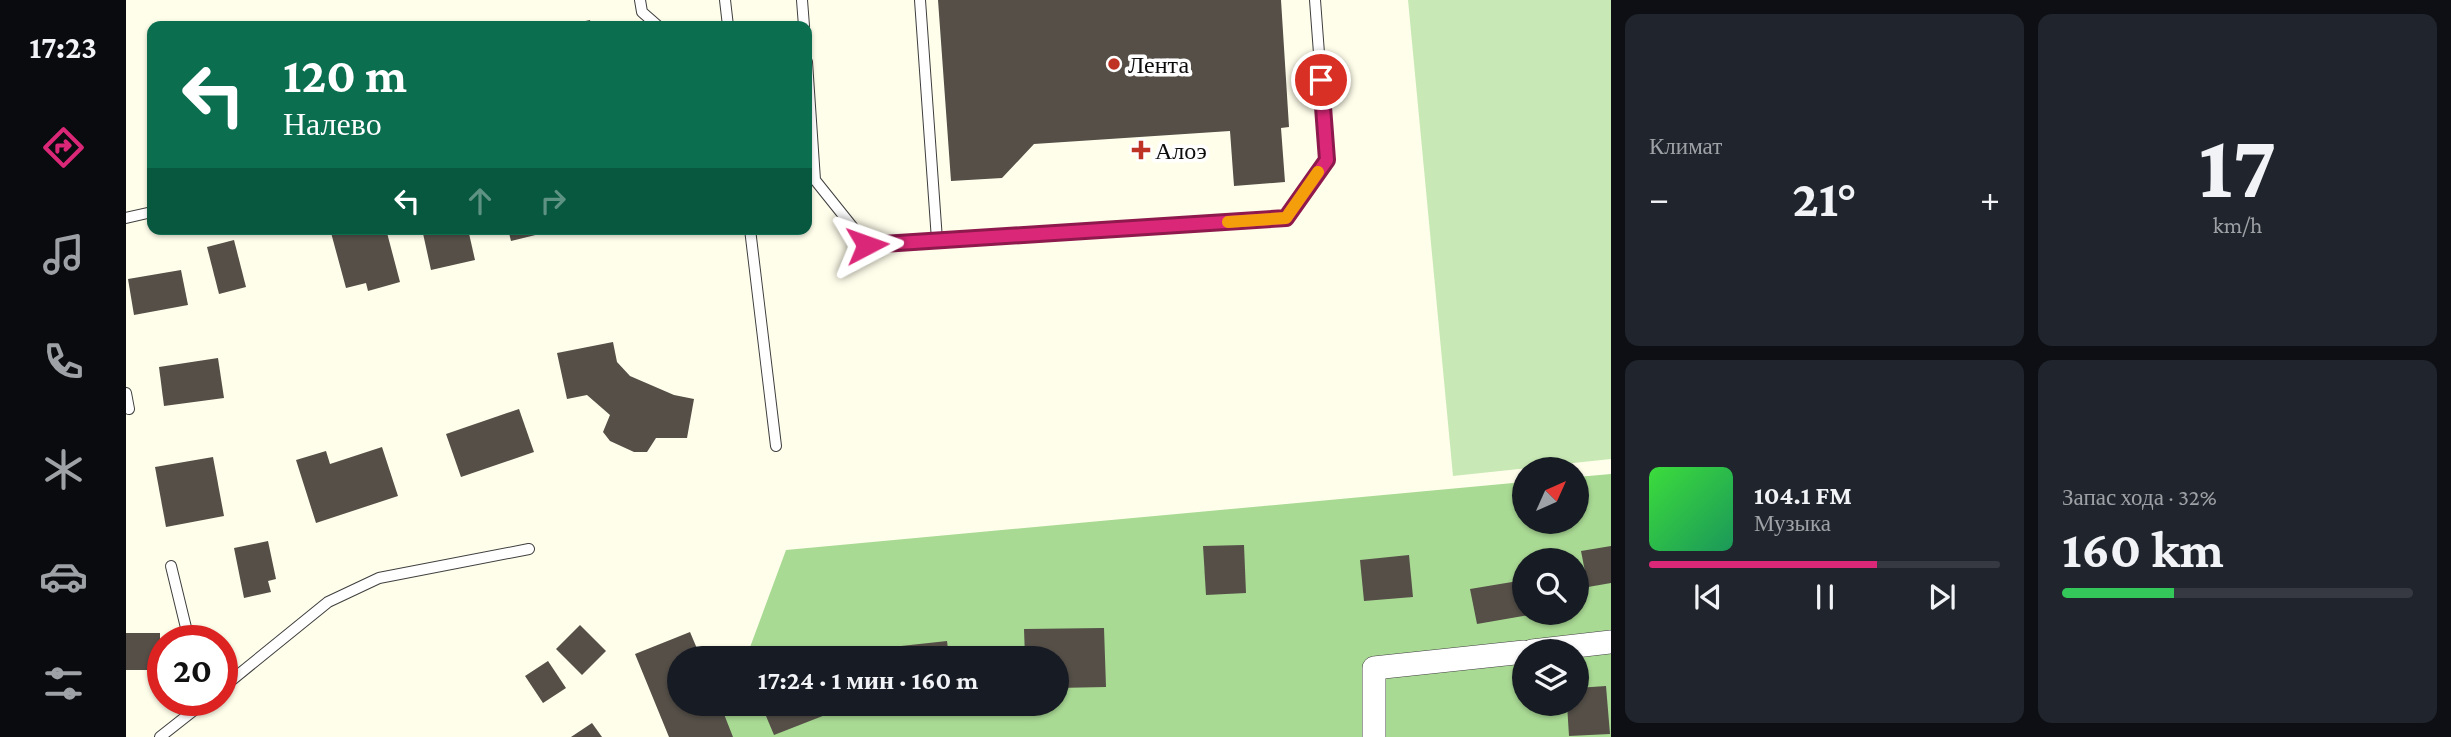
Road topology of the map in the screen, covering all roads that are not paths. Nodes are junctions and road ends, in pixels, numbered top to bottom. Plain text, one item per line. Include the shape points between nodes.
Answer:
1 (640, 0) edge
2 (725, 0) edge
3 (802, 0) edge
4 (920, 0) edge
5 (1315, 0) edge
6 (652, 21) edge
7 (727, 21) edge
8 (804, 21) edge
9 (812, 136) edge
10 (147, 213) edge
11 (126, 218) edge
12 (751, 235) edge
13 (937, 240) junction
14 (126, 393) edge
15 (129, 409) dead end
16 (776, 446) dead end
17 (529, 549) dead end
18 (171, 566) dead end
19 (185, 625) edge
20 (1611, 642) edge
21 (1589, 645) edge
22 (1512, 653) edge
23 (238, 675) edge
24 (186, 716) edge
25 (160, 737) edge
26 (1374, 737) edge

1 - 6 lane via 642,12
2 - 7 lane
3 - 8 lane
4 - 13 lane
5 - 13 lane via 1327,160 1286,218
9 - 13 lane via 815,180 867,245
10 - 11 lane
12 - 16 lane
14 - 15 lane
17 - 23 lane via 379,578 328,602
18 - 19 lane
20 - 21 street
22 - 26 street via 1374,668
24 - 25 lane

